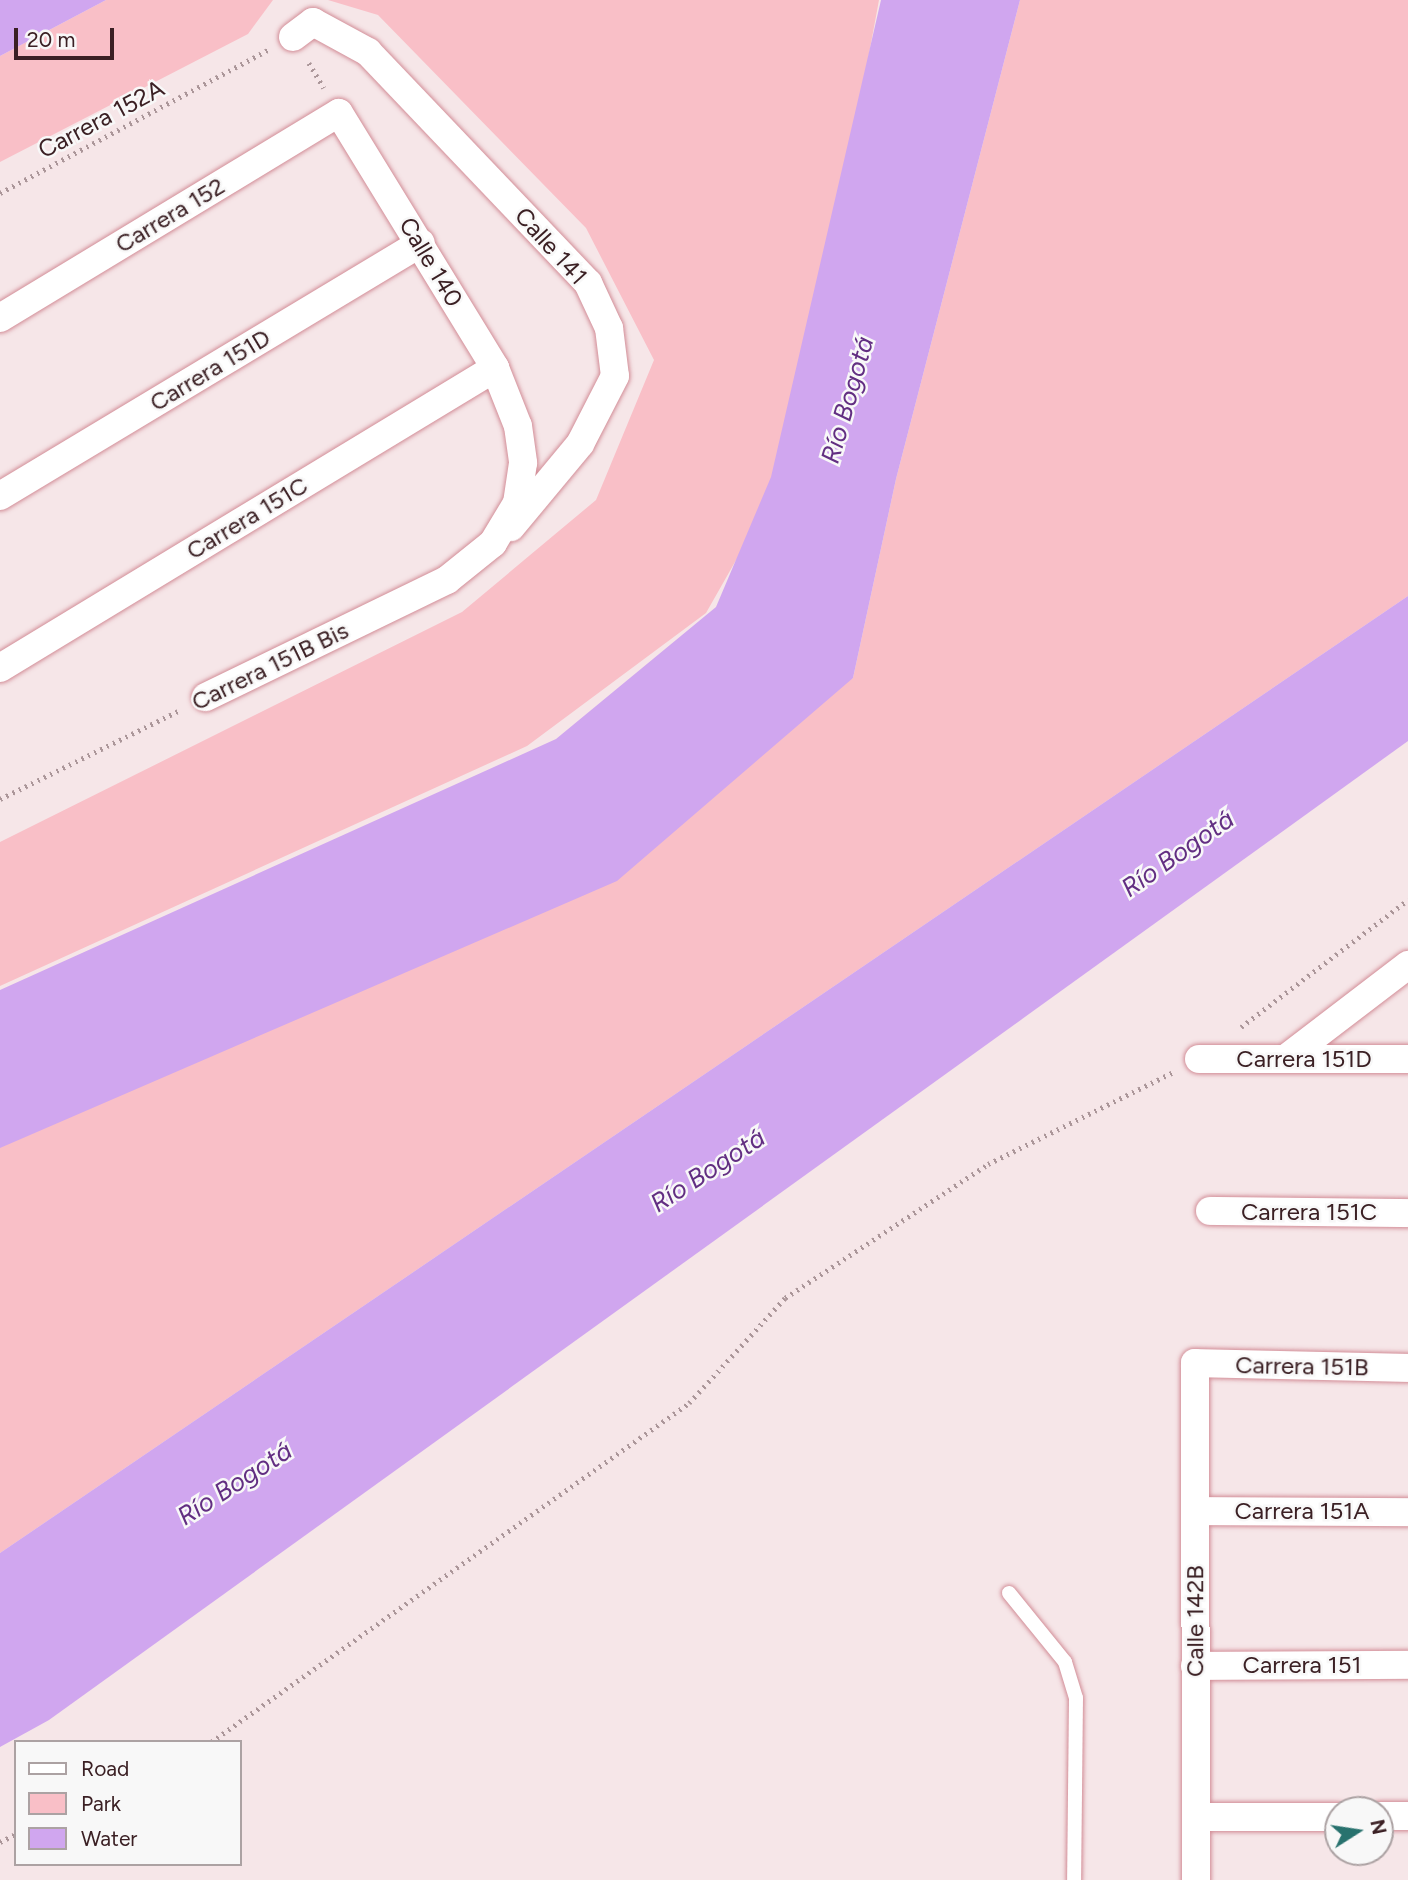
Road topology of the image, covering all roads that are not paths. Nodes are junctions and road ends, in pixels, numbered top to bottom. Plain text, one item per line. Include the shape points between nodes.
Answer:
1 (293, 37) road end
2 (340, 113) joint
3 (421, 243) junction
4 (0, 318) edge
5 (495, 368) junction
6 (0, 496) edge
7 (517, 503) joint
8 (493, 543) junction
9 (0, 668) edge
10 (206, 697) road end
11 (1408, 965) edge
12 (1199, 1059) road end
13 (1285, 1059) junction
14 (1408, 1059) edge
15 (1210, 1211) dead end
16 (1408, 1213) edge
17 (1195, 1363) joint
18 (1408, 1368) edge
19 (1195, 1511) junction
20 (1408, 1512) edge
21 (1009, 1593) dead end
22 (1408, 1665) edge
23 (1195, 1666) junction
24 (1324, 1816) edge
25 (1196, 1817) junction
26 (1074, 1880) edge
27 (1196, 1880) edge

1 - 8 street, Calle 141 via 300,26 313,22 368,52 588,283 609,328 615,376 580,444 530,509
2 - 3 street, Calle 140
2 - 4 street, Carrera 152
3 - 5 street, Calle 140
3 - 6 street, Carrera 151D
5 - 7 street, Calle 140 via 518,426 523,463
5 - 9 street, Carrera 151C
7 - 8 street, Carrera 151B Bis
8 - 10 street, Carrera 151B Bis via 447,580
11 - 13 street
12 - 13 street, Carrera 151D
13 - 14 street, Carrera 151D
15 - 16 street, Carrera 151C
17 - 18 street, Carrera 151B
17 - 19 street, Calle 142B
19 - 20 street, Carrera 151A
19 - 23 street, Calle 142B
21 - 26 lane via 1065,1662 1076,1698
22 - 23 street, Carrera 151
23 - 25 street, Calle 142B
24 - 25 street
25 - 27 street, Calle 142B

